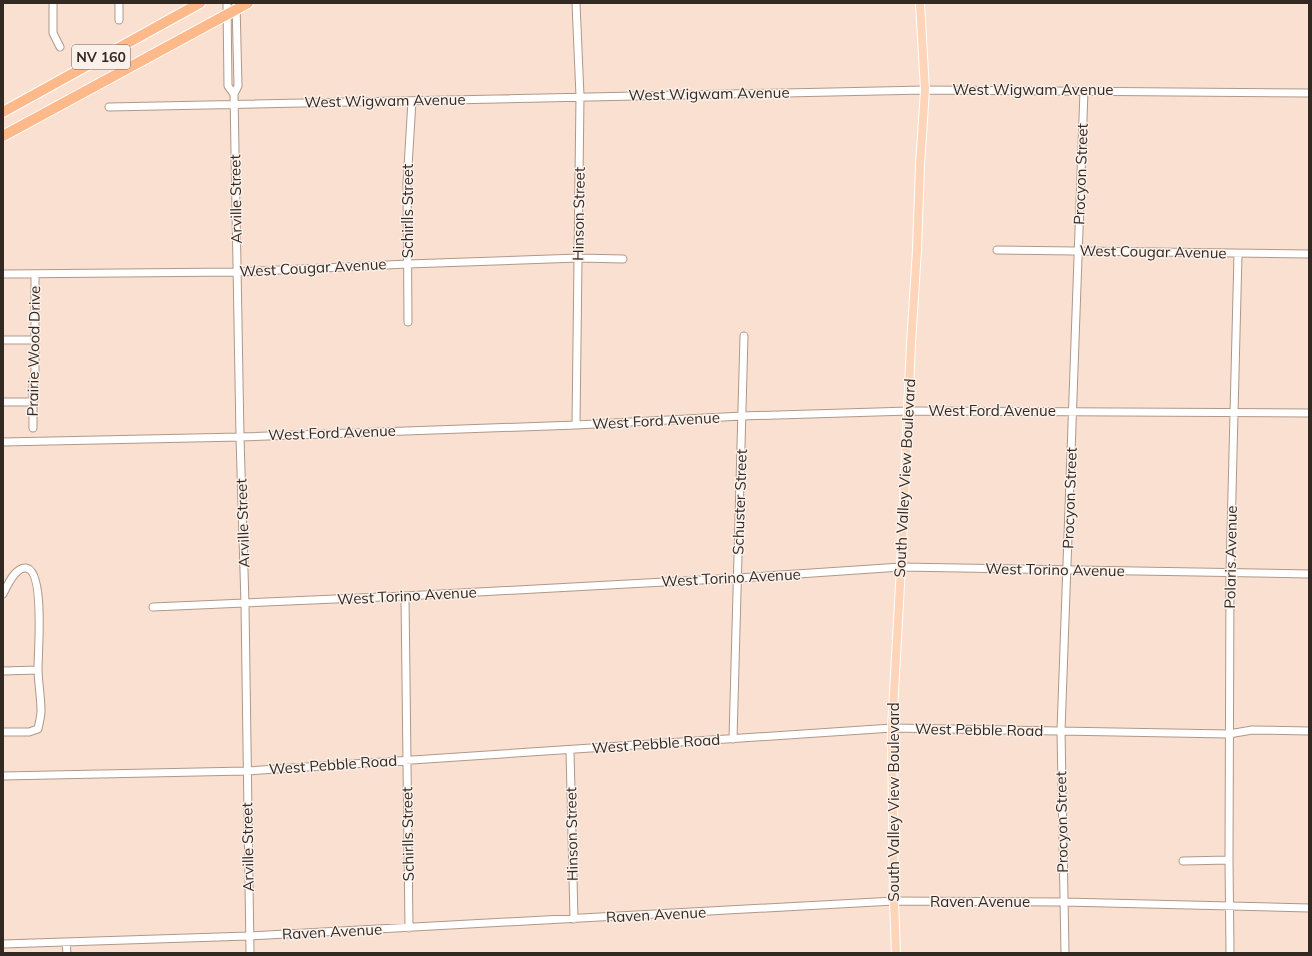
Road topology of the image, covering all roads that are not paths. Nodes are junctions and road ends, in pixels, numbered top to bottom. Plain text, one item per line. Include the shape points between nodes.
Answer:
1 (53, 3) edge
2 (119, 3) edge
3 (200, 3) edge
4 (227, 3) edge
5 (248, 3) edge
6 (576, 3) edge
7 (920, 3) edge
8 (236, 6) edge
9 (227, 15) junction
10 (119, 20) dead end
11 (60, 46) dead end
12 (925, 90) junction
13 (1084, 91) junction
14 (1309, 93) edge
15 (234, 94) junction
16 (580, 96) junction
17 (412, 101) junction
18 (234, 104) junction
19 (109, 107) dead end
20 (3, 112) edge
21 (3, 136) edge
22 (997, 250) dead end
23 (1078, 251) junction
24 (1238, 254) junction
25 (1309, 254) edge
26 (578, 258) junction
27 (623, 259) dead end
28 (408, 264) junction
29 (238, 272) junction
30 (3, 274) edge
31 (35, 274) junction
32 (408, 322) dead end
33 (744, 336) dead end
34 (3, 340) edge
35 (35, 340) junction
36 (3, 402) edge
37 (33, 402) junction
38 (909, 411) junction
39 (1074, 411) junction
40 (1234, 412) junction
41 (1309, 413) edge
42 (742, 416) junction
43 (576, 425) junction
44 (33, 428) dead end
45 (240, 437) junction
46 (3, 442) edge
47 (901, 567) junction
48 (1067, 570) junction
49 (1230, 573) junction
50 (1309, 574) edge
51 (738, 578) junction
52 (3, 594) edge
53 (406, 596) junction
54 (245, 604) junction
55 (153, 607) dead end
56 (38, 670) junction
57 (3, 671) edge
58 (892, 728) junction
59 (1061, 731) junction
60 (1309, 731) edge
61 (3, 732) edge
62 (1229, 734) junction
63 (733, 739) junction
64 (570, 750) junction
65 (407, 760) junction
66 (247, 771) junction
67 (3, 776) edge
68 (1229, 860) junction
69 (1183, 861) dead end
70 (894, 901) junction
71 (1064, 902) junction
72 (1229, 907) junction
73 (1309, 908) edge
74 (574, 919) junction
75 (409, 928) junction
76 (249, 936) junction
77 (66, 943) junction
78 (3, 944) edge
79 (66, 953) edge
80 (250, 953) edge
81 (896, 953) edge
82 (1066, 953) edge
83 (1230, 953) edge

1 - 11 street via 53,33
2 - 10 street
3 - 20 highway, NV 160
4 - 9 street, Arville Street
5 - 8 highway, NV 160
6 - 16 street, Hinson Street
7 - 12 main road, South Valley View Boulevard
8 - 9 highway, NV 160
8 - 15 street, Arville Street via 238,86
9 - 15 street, Arville Street via 228,86
9 - 21 highway, NV 160
12 - 13 street, West Wigwam Avenue
12 - 16 street, West Wigwam Avenue
12 - 38 main road, South Valley View Boulevard
13 - 14 street, West Wigwam Avenue
13 - 23 street, Procyon Street
15 - 18 street, Arville Street
16 - 17 street, West Wigwam Avenue
16 - 26 street, Hinson Street
17 - 18 street, West Wigwam Avenue
17 - 28 street, Schirlls Street via 407,183
18 - 19 street, West Wigwam Avenue
18 - 29 street, Arville Street
22 - 23 street, West Cougar Avenue
23 - 24 street, West Cougar Avenue
23 - 39 street, Procyon Street
24 - 25 street, West Cougar Avenue
24 - 40 street, Polaris Avenue
26 - 27 street, West Cougar Avenue
26 - 28 street, West Cougar Avenue
26 - 43 street, Hinson Street
28 - 29 street, West Cougar Avenue
28 - 32 street, Schirlls Street
29 - 31 street, West Cougar Avenue
29 - 45 street, Arville Street
30 - 31 street, West Cougar Avenue
31 - 35 street, Prairie Wood Drive
33 - 42 street, Schuster Street
34 - 35 street
35 - 37 street, Prairie Wood Drive
36 - 37 street
37 - 44 street, Prairie Wood Drive
38 - 39 street, West Ford Avenue
38 - 42 street, West Ford Avenue
38 - 47 main road, South Valley View Boulevard
39 - 40 street, West Ford Avenue
39 - 48 street, Procyon Street
40 - 41 street, West Ford Avenue
40 - 49 street, Polaris Avenue
42 - 43 street, West Ford Avenue
42 - 51 street, Schuster Street
43 - 45 street, West Ford Avenue
45 - 46 street, West Ford Avenue
45 - 54 street, Arville Street
47 - 48 street, West Torino Avenue
47 - 51 street, West Torino Avenue
47 - 58 main road, South Valley View Boulevard
48 - 49 street, West Torino Avenue
48 - 59 street, Procyon Street
49 - 50 street, West Torino Avenue
49 - 62 street, Polaris Avenue
51 - 53 street, West Torino Avenue
51 - 63 street, Schuster Street
52 - 56 street via 19,571 24,568 34,574 39,595
53 - 54 street, West Torino Avenue
53 - 65 street, Schirlls Street
54 - 55 street, West Torino Avenue
54 - 66 street, Arville Street
56 - 57 street
56 - 61 street via 41,711 38,729 29,732
58 - 59 street, West Pebble Road
58 - 63 street, West Pebble Road
58 - 70 main road, South Valley View Boulevard
59 - 62 street, West Pebble Road
59 - 71 street, Procyon Street
60 - 62 street, West Pebble Road via 1252,730
62 - 68 street, Polaris Avenue
63 - 64 street, West Pebble Road
64 - 65 street, West Pebble Road
64 - 74 street, Hinson Street
65 - 66 street, West Pebble Road
65 - 75 street, Schirlls Street
66 - 67 street, West Pebble Road
66 - 76 street, Arville Street
68 - 69 street
68 - 72 street, Polaris Avenue
70 - 71 street, Raven Avenue
70 - 74 street, Raven Avenue
70 - 81 main road, South Valley View Boulevard
71 - 72 street, Raven Avenue
71 - 82 street, Procyon Street
72 - 73 street, Raven Avenue
72 - 83 street, Polaris Avenue
74 - 75 street, Raven Avenue
75 - 76 street, Raven Avenue
76 - 77 street, Raven Avenue
76 - 80 street, Arville Street
77 - 78 street, Raven Avenue
77 - 79 street

